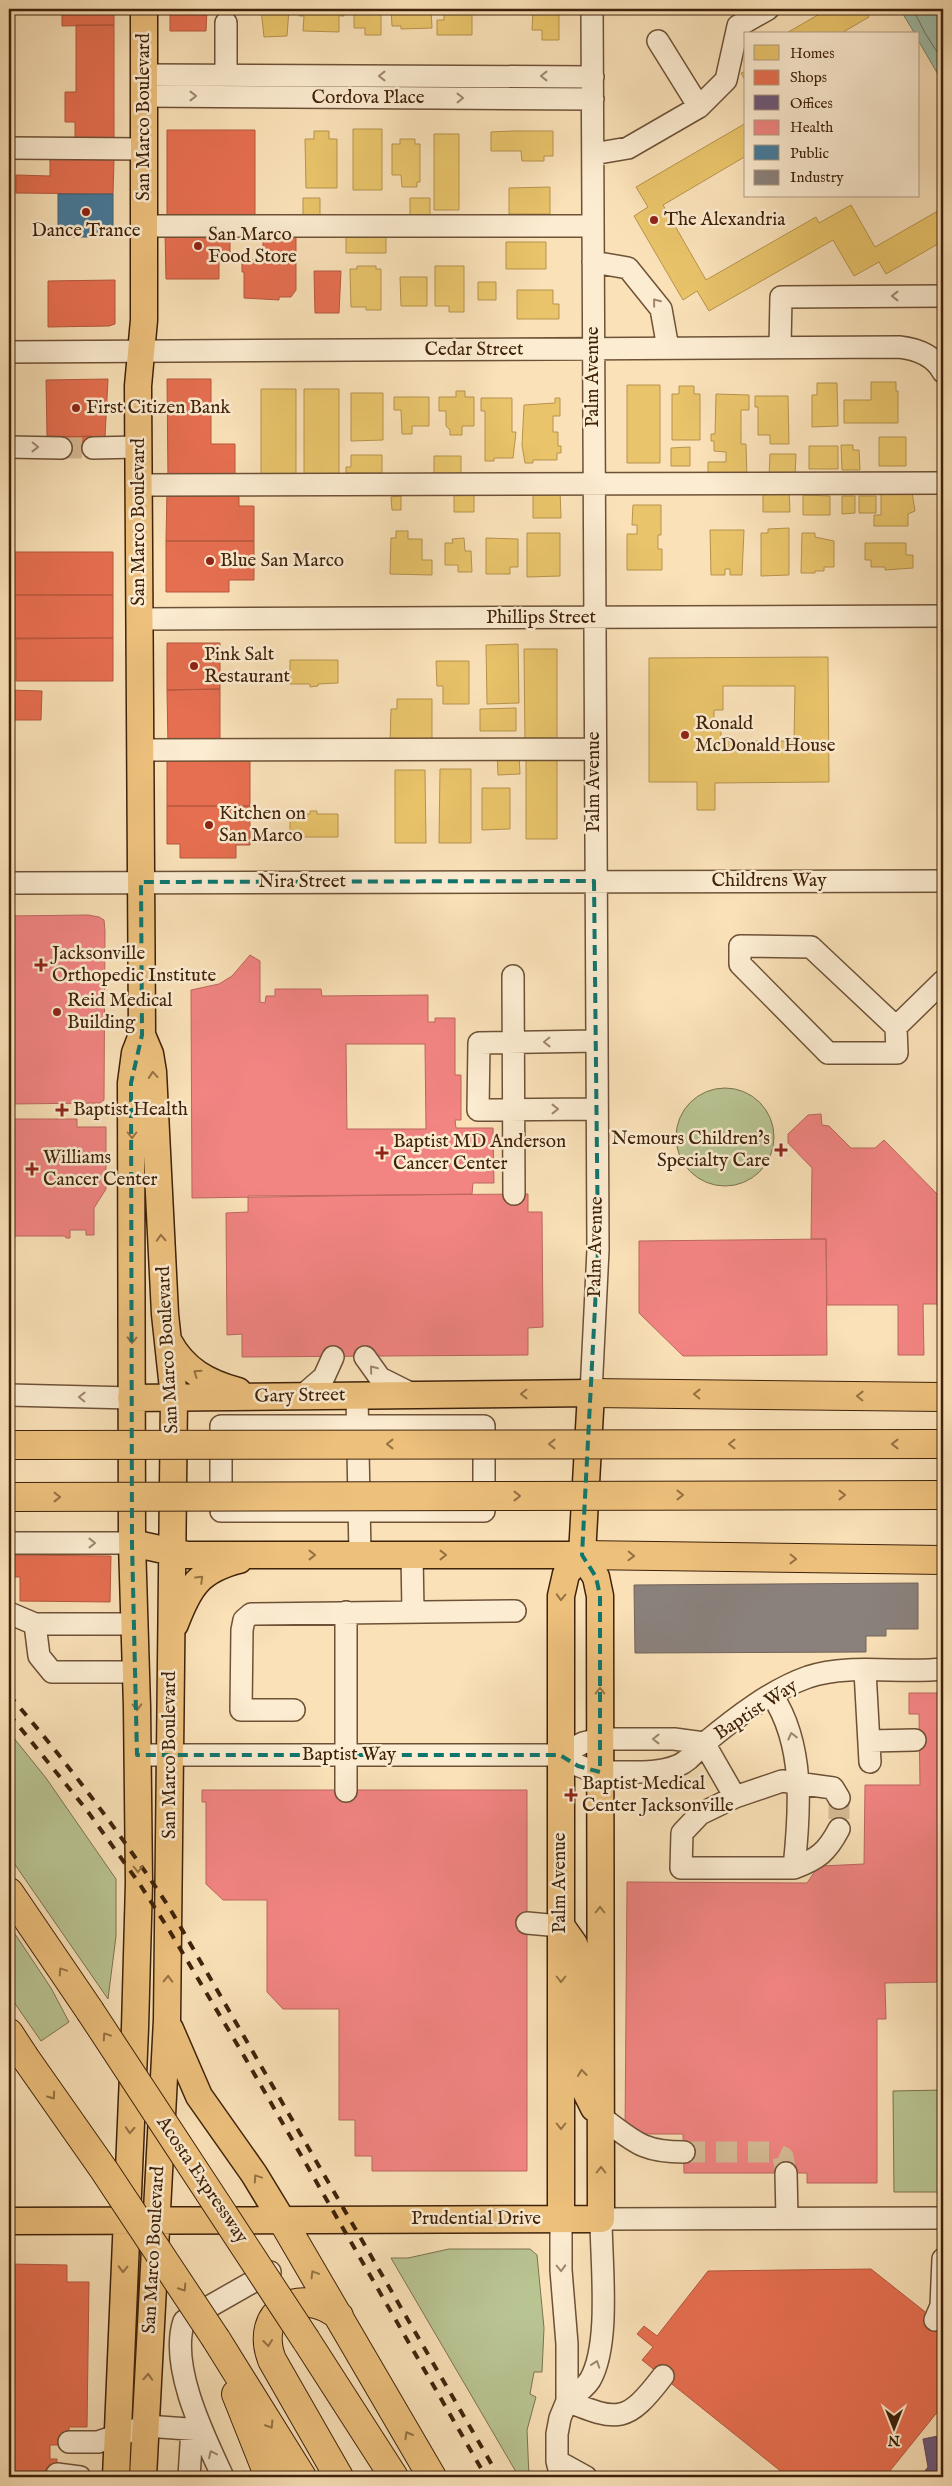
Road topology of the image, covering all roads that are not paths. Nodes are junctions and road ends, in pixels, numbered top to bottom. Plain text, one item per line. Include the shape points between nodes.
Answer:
1 (144, 9) edge
2 (592, 9) edge
3 (768, 9) edge
4 (226, 23) dead end
5 (658, 41) dead end
6 (226, 75) junction
7 (593, 77) junction
8 (144, 85) junction
9 (593, 99) junction
10 (699, 108) junction
11 (9, 148) edge
12 (144, 149) junction
13 (593, 154) junction
14 (144, 226) junction
15 (593, 226) junction
16 (593, 262) junction
17 (943, 296) edge
18 (780, 347) junction
19 (668, 348) junction
20 (593, 349) junction
21 (9, 352) edge
22 (141, 352) junction
23 (941, 363) edge
24 (9, 447) edge
25 (138, 447) junction
26 (61, 448) tunnel mouth
27 (92, 448) tunnel mouth
28 (943, 483) edge
29 (594, 484) junction
30 (139, 485) junction
31 (943, 616) edge
32 (594, 618) junction
33 (139, 619) junction
34 (594, 749) junction
35 (140, 750) junction
36 (594, 881) junction
37 (943, 881) edge
38 (141, 882) junction
39 (9, 883) edge
40 (513, 976) dead end
41 (943, 981) edge
42 (896, 1028) junction
43 (142, 1035) junction
44 (596, 1041) junction
45 (514, 1043) junction
46 (514, 1109) junction
47 (596, 1109) junction
48 (514, 1194) dead end
49 (167, 1339) junction
50 (333, 1357) dead end
51 (364, 1357) dead end
52 (590, 1393) junction
53 (9, 1395) edge
54 (414, 1395) junction
55 (302, 1396) junction
56 (357, 1396) junction
57 (943, 1396) edge
58 (258, 1397) junction
59 (131, 1398) junction
60 (174, 1398) junction
61 (357, 1426) junction
62 (943, 1444) edge
63 (9, 1445) edge
64 (943, 1495) edge
65 (9, 1497) edge
66 (359, 1511) junction
67 (9, 1543) edge
68 (132, 1543) junction
69 (173, 1553) junction
70 (582, 1554) junction
71 (264, 1555) junction
72 (360, 1555) junction
73 (412, 1555) junction
74 (943, 1560) edge
75 (412, 1611) junction
76 (515, 1611) dead end
77 (346, 1612) junction
78 (9, 1614) edge
79 (35, 1624) junction
80 (134, 1624) junction
81 (170, 1638) junction
82 (940, 1669) edge
83 (864, 1671) junction
84 (136, 1672) junction
85 (772, 1695) junction
86 (294, 1710) dead end
87 (600, 1739) junction
88 (915, 1740) dead end
89 (704, 1743) junction
90 (137, 1755) junction
91 (170, 1755) junction
92 (346, 1755) junction
93 (560, 1755) junction
94 (600, 1772) junction
95 (796, 1782) junction
96 (346, 1791) dead end
97 (735, 1797) junction
98 (839, 1798) dead end
99 (839, 1829) tunnel mouth
100 (794, 1868) junction
101 (9, 1892) edge
102 (527, 1923) dead end
103 (560, 1926) junction
104 (167, 2020) junction
105 (9, 2033) edge
106 (601, 2117) junction
107 (684, 2152) tunnel mouth
108 (786, 2172) tunnel mouth
109 (787, 2218) junction
110 (943, 2218) edge
111 (561, 2219) junction
112 (601, 2219) junction
113 (125, 2220) junction
114 (155, 2220) junction
115 (282, 2220) junction
116 (9, 2221) edge
117 (943, 2259) edge
118 (270, 2272) dead end
119 (339, 2316) junction
120 (935, 2320) dead end
121 (216, 2339) junction
122 (306, 2340) junction
123 (663, 2376) dead end
124 (567, 2400) junction
125 (146, 2426) junction
126 (197, 2430) junction
127 (117, 2436) junction
128 (69, 2442) dead end
129 (559, 2469) edge
130 (56, 2474) dead end
131 (80, 2477) edge
132 (116, 2477) edge
133 (143, 2477) edge
134 (189, 2477) edge
135 (223, 2477) edge
136 (269, 2477) edge
137 (302, 2477) edge
138 (338, 2477) edge
139 (378, 2477) edge
140 (394, 2477) edge
141 (432, 2477) edge
142 (586, 2477) edge

1 - 8 main road, San Marco Boulevard
2 - 7 street, Palm Avenue
3 - 10 street via 738,26 726,80
4 - 6 street
5 - 10 street
7 -> 6 street, Cordova Place
6 - 8 street, Cordova Place
7 - 9 street, Palm Avenue
8 -> 9 street, Cordova Place
8 - 12 main road, San Marco Boulevard
9 - 13 street, Palm Avenue
10 - 13 street via 628,148
11 - 12 street
12 - 14 main road, San Marco Boulevard
13 - 15 street, Palm Avenue
14 - 15 street
14 - 22 main road, San Marco Boulevard
15 - 16 street, Palm Avenue
19 -> 16 street via 661,309 628,268
16 - 20 street, Palm Avenue
17 -> 18 street via 781,297
18 - 19 street, Cedar Street
18 - 23 street, Cedar Street via 899,347 922,352
19 - 20 street, Cedar Street
20 - 22 street, Cedar Street
20 - 29 street, Palm Avenue
21 - 22 street, Cedar Street
22 - 25 main road, San Marco Boulevard
24 -> 26 street
25 - 27 street
25 - 30 main road, San Marco Boulevard
28 - 29 street
29 - 30 street
29 - 32 street, Palm Avenue
30 - 33 main road, San Marco Boulevard
31 - 32 street, Phillips Street
32 - 33 street, Phillips Street
32 - 34 street, Palm Avenue
33 - 35 main road, San Marco Boulevard
34 - 35 street
34 - 36 street, Palm Avenue
35 - 38 main road, San Marco Boulevard
36 - 37 street, Childrens Way
36 - 38 street, Nira Street
36 - 44 street, Palm Avenue
38 - 39 street, Nira Street
38 - 43 main road, San Marco Boulevard
40 - 45 street
41 - 42 street
42 - 42 street via 811,947 740,946 740,964 828,1052 897,1052
49 -> 43 main road, San Marco Boulevard via 153,1072
43 -> 59 main road, San Marco Boulevard via 135,1053 131,1083
44 -> 45 street
44 - 47 street, Palm Avenue
45 - 46 street
45 - 46 street via 479,1043 478,1110
46 -> 47 street
46 - 48 street
47 - 52 street, Palm Avenue via 597,1257
58 -> 49 main road via 199,1376 183,1362
49 - 60 main road, San Marco Boulevard
50 - 55 street via 324,1377
54 -> 51 street via 380,1378
52 -> 54 main road, Gary Street
57 -> 52 highway
52 - 70 main road, Palm Avenue
59 -> 53 street, Gary Street
54 - 56 main road, Gary Street
55 - 56 main road, Gary Street
55 - 58 main road, Gary Street
56 - 61 street
58 - 60 main road, Gary Street
59 - 60 main road, Gary Street
59 - 68 main road, San Marco Boulevard
60 - 69 main road, San Marco Boulevard
61 - 66 street
61 - 66 street via 484,1426 484,1511
61 - 66 street via 221,1426 221,1511
62 -> 63 highway, bridge
65 -> 64 highway, bridge
66 - 72 street
67 -> 68 street
68 - 69 main road
68 - 80 main road, San Marco Boulevard
69 - 71 main road
69 - 81 main road, San Marco Boulevard
73 -> 70 main road
70 -> 74 highway
87 -> 70 main road via 600,1596 596,1577
70 -> 93 main road, Palm Avenue via 570,1568 562,1588
71 -> 72 main road
81 -> 71 main road via 188,1595 199,1578 227,1564
72 - 73 main road
73 - 75 street
75 - 76 street
75 - 77 street
77 - 86 street via 257,1613 244,1620 241,1710
77 - 92 street
78 - 79 street
79 - 80 street
79 - 84 street via 37,1650 52,1672
80 - 84 main road, San Marco Boulevard
81 - 91 main road, San Marco Boulevard
82 - 83 street, Baptist Way
83 - 85 street, Baptist Way via 815,1675
83 - 88 street via 870,1752
84 -> 90 main road, San Marco Boulevard
85 - 89 street, Baptist Way
95 -> 85 street via 790,1730
89 -> 87 street, Baptist Way via 674,1739
87 - 93 street, Baptist Way via 575,1746
87 - 94 main road
89 - 94 street, Baptist Way via 686,1762 666,1769
89 - 97 street
90 - 91 street, Baptist Way
90 -> 113 main road, San Marco Boulevard via 137,1967
91 - 92 street, Baptist Way
104 -> 91 main road, San Marco Boulevard
92 - 93 street, Baptist Way
92 - 96 street
93 - 94 street, Baptist Way via 578,1766
93 - 103 main road, Palm Avenue
106 -> 94 main road
95 - 97 street via 782,1781
95 - 98 street via 833,1788
95 - 100 street via 798,1826
97 - 100 street via 700,1814 682,1833 682,1868
99 - 100 street via 831,1844 815,1860
122 -> 101 highway, Acosta Expressway, bridge
102 - 103 street
106 -> 103 main road via 589,2099 582,2075 580,1961 574,1944
103 -> 111 main road, Palm Avenue
104 - 114 main road, San Marco Boulevard
115 -> 104 main road via 199,2096
105 -> 121 highway, bridge
106 - 107 street via 648,2149
112 -> 106 main road
108 - 109 street
109 - 110 street, Prudential Drive
109 - 112 street, Prudential Drive
111 - 112 main road, Prudential Drive
111 - 115 main road, Prudential Drive
111 -> 124 street
124 -> 112 street via 590,2379 601,2346
113 - 114 main road, Prudential Drive
113 - 116 main road, Prudential Drive
113 -> 127 main road, San Marco Boulevard
114 - 115 main road, Prudential Drive
125 -> 114 main road, San Marco Boulevard
119 -> 115 highway
117 - 120 street via 941,2306
118 - 126 street via 184,2321 181,2364
119 -> 138 highway via 312,2302 290,2304 273,2317 267,2331 272,2360
141 -> 119 highway
121 - 136 highway
121 -> 137 highway
122 - 139 highway, Acosta Expressway
122 - 140 highway
123 - 124 street via 644,2399 621,2415 604,2415
124 - 129 street via 558,2427
125 - 126 street
125 - 127 street
125 - 133 main road, San Marco Boulevard
126 - 134 street
135 -> 126 street
127 - 128 street via 98,2442
127 - 132 main road, San Marco Boulevard
129 - 142 street
130 - 131 street

